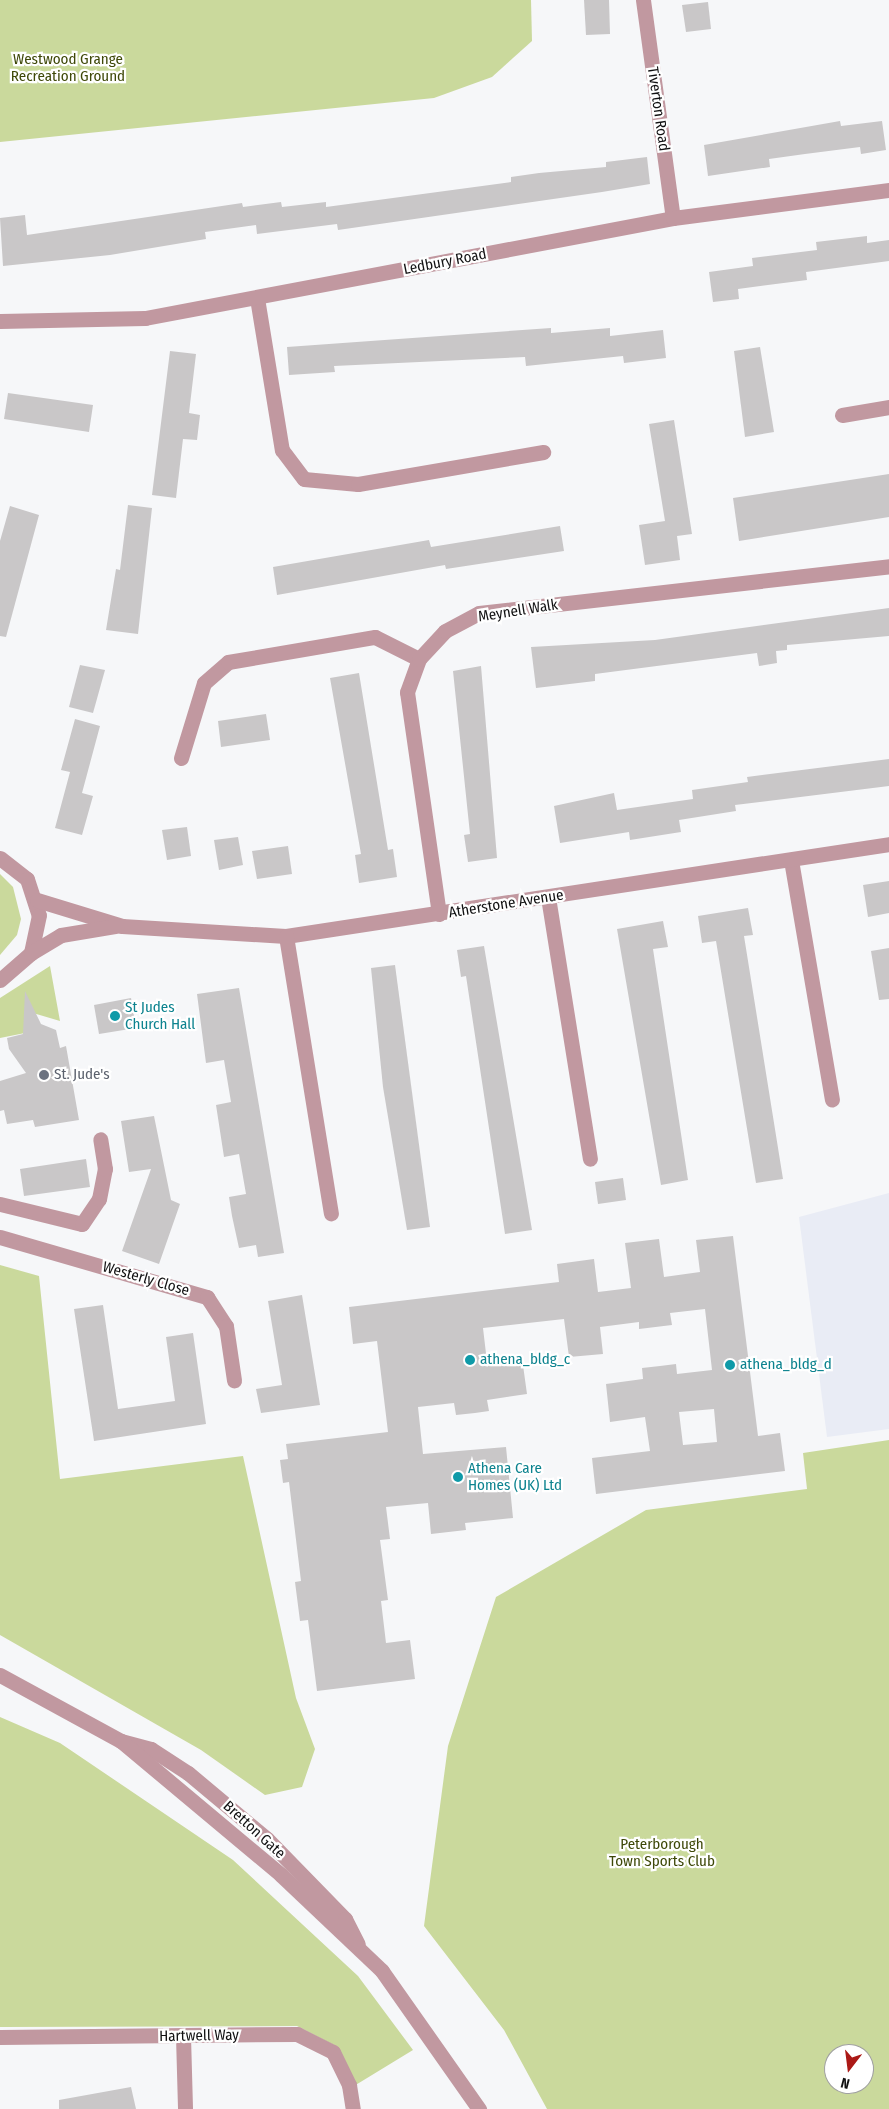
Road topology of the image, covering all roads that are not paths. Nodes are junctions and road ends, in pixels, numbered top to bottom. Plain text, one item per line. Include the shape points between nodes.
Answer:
1 (643, 0) edge
2 (889, 190) edge
3 (673, 218) junction
4 (257, 298) junction
5 (0, 321) edge
6 (889, 407) edge
7 (842, 415) dead end
8 (543, 452) dead end
9 (889, 566) edge
10 (419, 659) junction
11 (181, 758) dead end
12 (889, 844) edge
13 (0, 858) edge
14 (791, 860) junction
15 (548, 897) junction
16 (37, 900) junction
17 (439, 914) junction
18 (122, 926) junction
19 (286, 936) junction
20 (31, 953) junction
21 (0, 980) edge
22 (832, 1100) dead end
23 (100, 1139) dead end
24 (590, 1159) dead end
25 (0, 1204) edge
26 (331, 1213) dead end
27 (0, 1237) edge
28 (234, 1380) dead end
29 (0, 1675) edge
30 (182, 2036) junction
31 (0, 2037) edge
32 (185, 2109) edge
33 (354, 2109) edge
34 (479, 2109) edge

1 - 3 street, Tiverton Road
2 - 3 street, Ledbury Road
3 - 4 street, Ledbury Road
4 - 5 street, Ledbury Road via 145,318
4 - 8 street via 282,450 304,479 358,484
6 - 7 street
9 - 10 street, Meynell Walk via 479,613 445,631
10 - 11 street via 376,637 228,662 204,683
10 - 17 street, Meynell Walk via 408,692
12 - 14 street, Atherstone Avenue
13 - 16 street via 27,879
14 - 15 street, Atherstone Avenue
14 - 22 street
15 - 17 street, Atherstone Avenue
15 - 24 street
16 - 18 street, Atherstone Avenue
16 - 20 street via 38,933
17 - 19 street, Atherstone Avenue
18 - 19 street, Atherstone Avenue
18 - 20 street, Atherstone Avenue via 61,935
19 - 26 street
20 - 21 street, Atherstone Avenue
23 - 25 street via 105,1169 100,1199 82,1224
27 - 28 street, Westerly Close via 207,1297 226,1326
29 - 34 street, Bretton Gate via 121,1741 151,1749 188,1773 252,1826 344,1919 360,1950 436,2043
30 - 31 street, Hartwell Way
30 - 32 street
30 - 33 street, Hartwell Way via 298,2034 333,2052 350,2085

